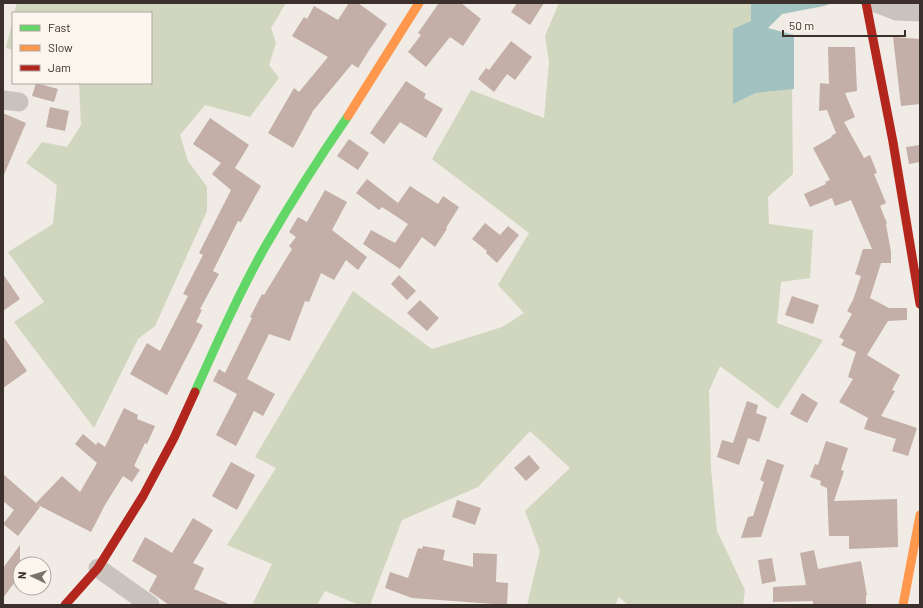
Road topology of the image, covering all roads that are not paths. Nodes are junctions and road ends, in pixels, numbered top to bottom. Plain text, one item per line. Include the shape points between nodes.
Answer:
1 (419, 3) edge
2 (866, 3) edge
3 (876, 3) edge
4 (920, 12) edge
5 (920, 304) edge
6 (920, 515) edge
7 (98, 568) junction
8 (65, 605) edge
9 (150, 605) edge
10 (902, 605) edge

1 - 7 street via 265,247 221,333 174,438 143,496
2 - 5 street via 893,142
3 - 4 street via 896,11
6 - 10 street
7 - 8 street
7 - 9 street

